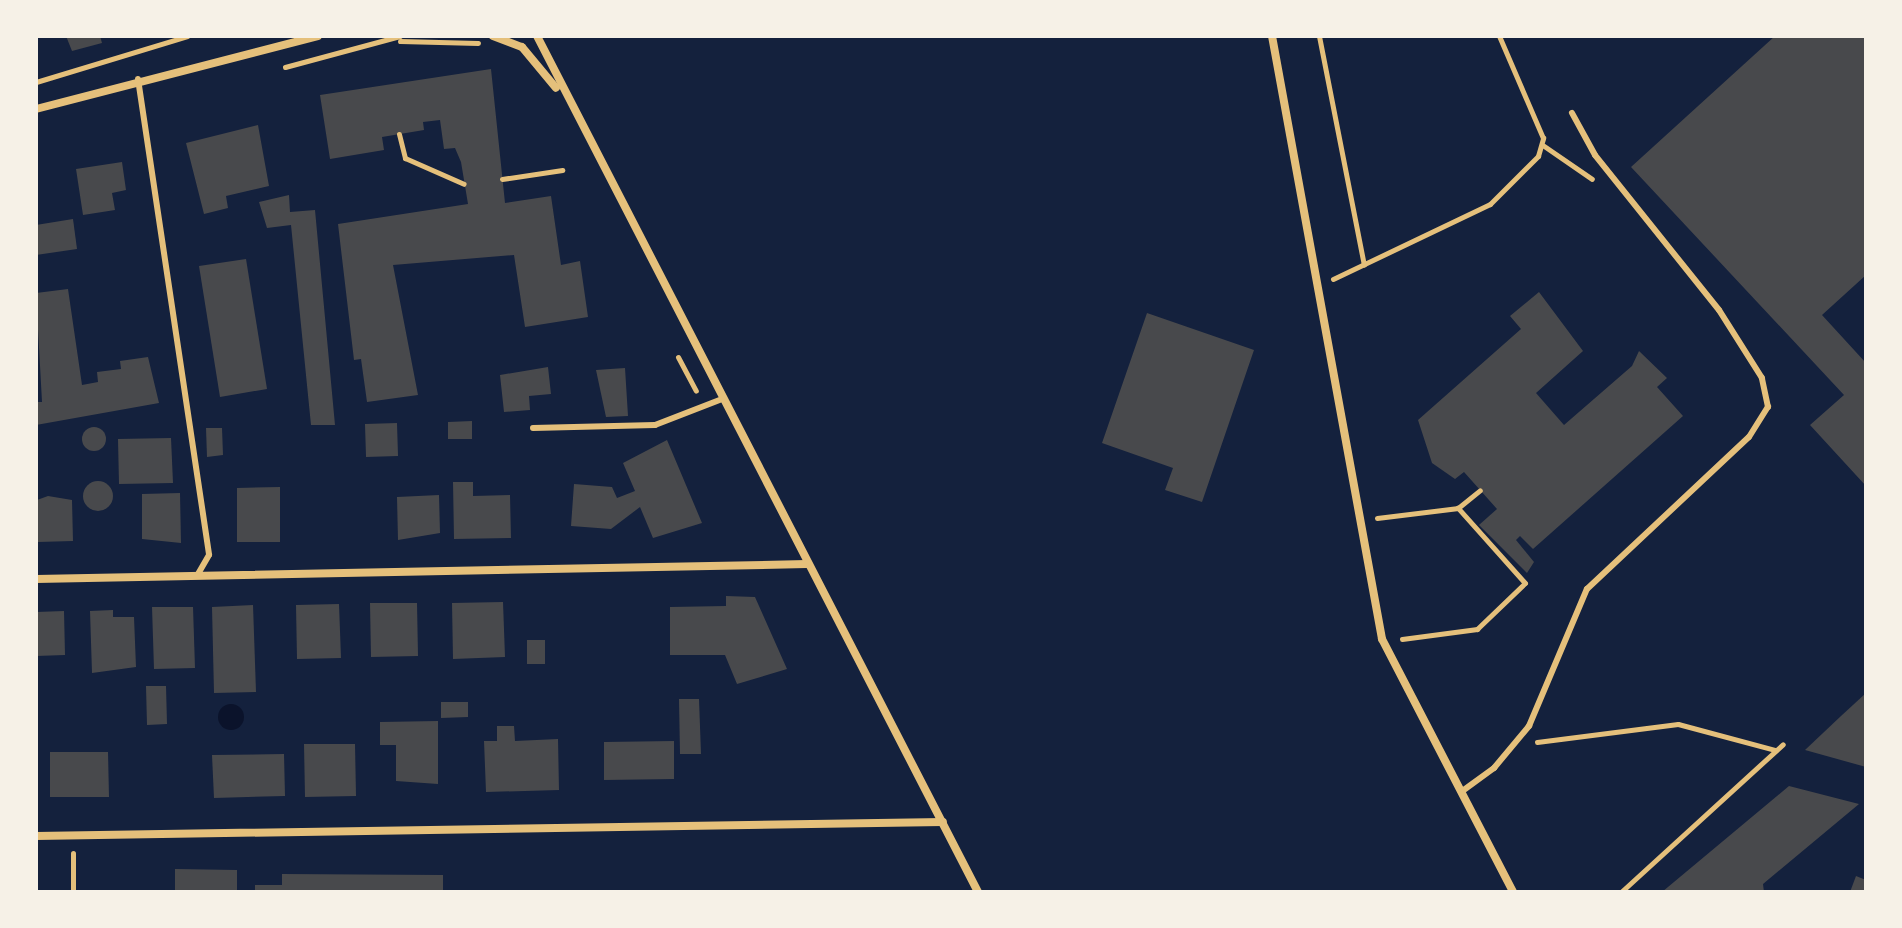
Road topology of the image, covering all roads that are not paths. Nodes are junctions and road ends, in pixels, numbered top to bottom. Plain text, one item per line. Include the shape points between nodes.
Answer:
1 (318, 36) edge
2 (493, 36) edge
3 (537, 36) edge
4 (1272, 36) edge
5 (509, 37) edge
6 (138, 79) junction
7 (564, 99) junction
8 (36, 109) edge
9 (1572, 113) dead end
10 (722, 399) junction
11 (533, 428) dead end
12 (807, 564) junction
13 (197, 576) junction
14 (36, 579) edge
15 (1461, 792) junction
16 (943, 822) junction
17 (36, 836) edge
18 (978, 892) edge
19 (1513, 892) edge

1 - 6 street
2 - 5 street
3 - 7 street
4 - 15 street via 1382,639
5 - 7 street via 531,55
6 - 8 street
6 - 13 lane via 209,555
7 - 10 street
9 - 15 lane via 1620,188 1719,310 1762,378 1768,407 1749,437 1587,589 1547,691 1515,745
10 - 11 lane via 664,424
10 - 12 street
12 - 13 street
12 - 16 street
13 - 14 street
15 - 19 street
16 - 17 street
16 - 18 street

